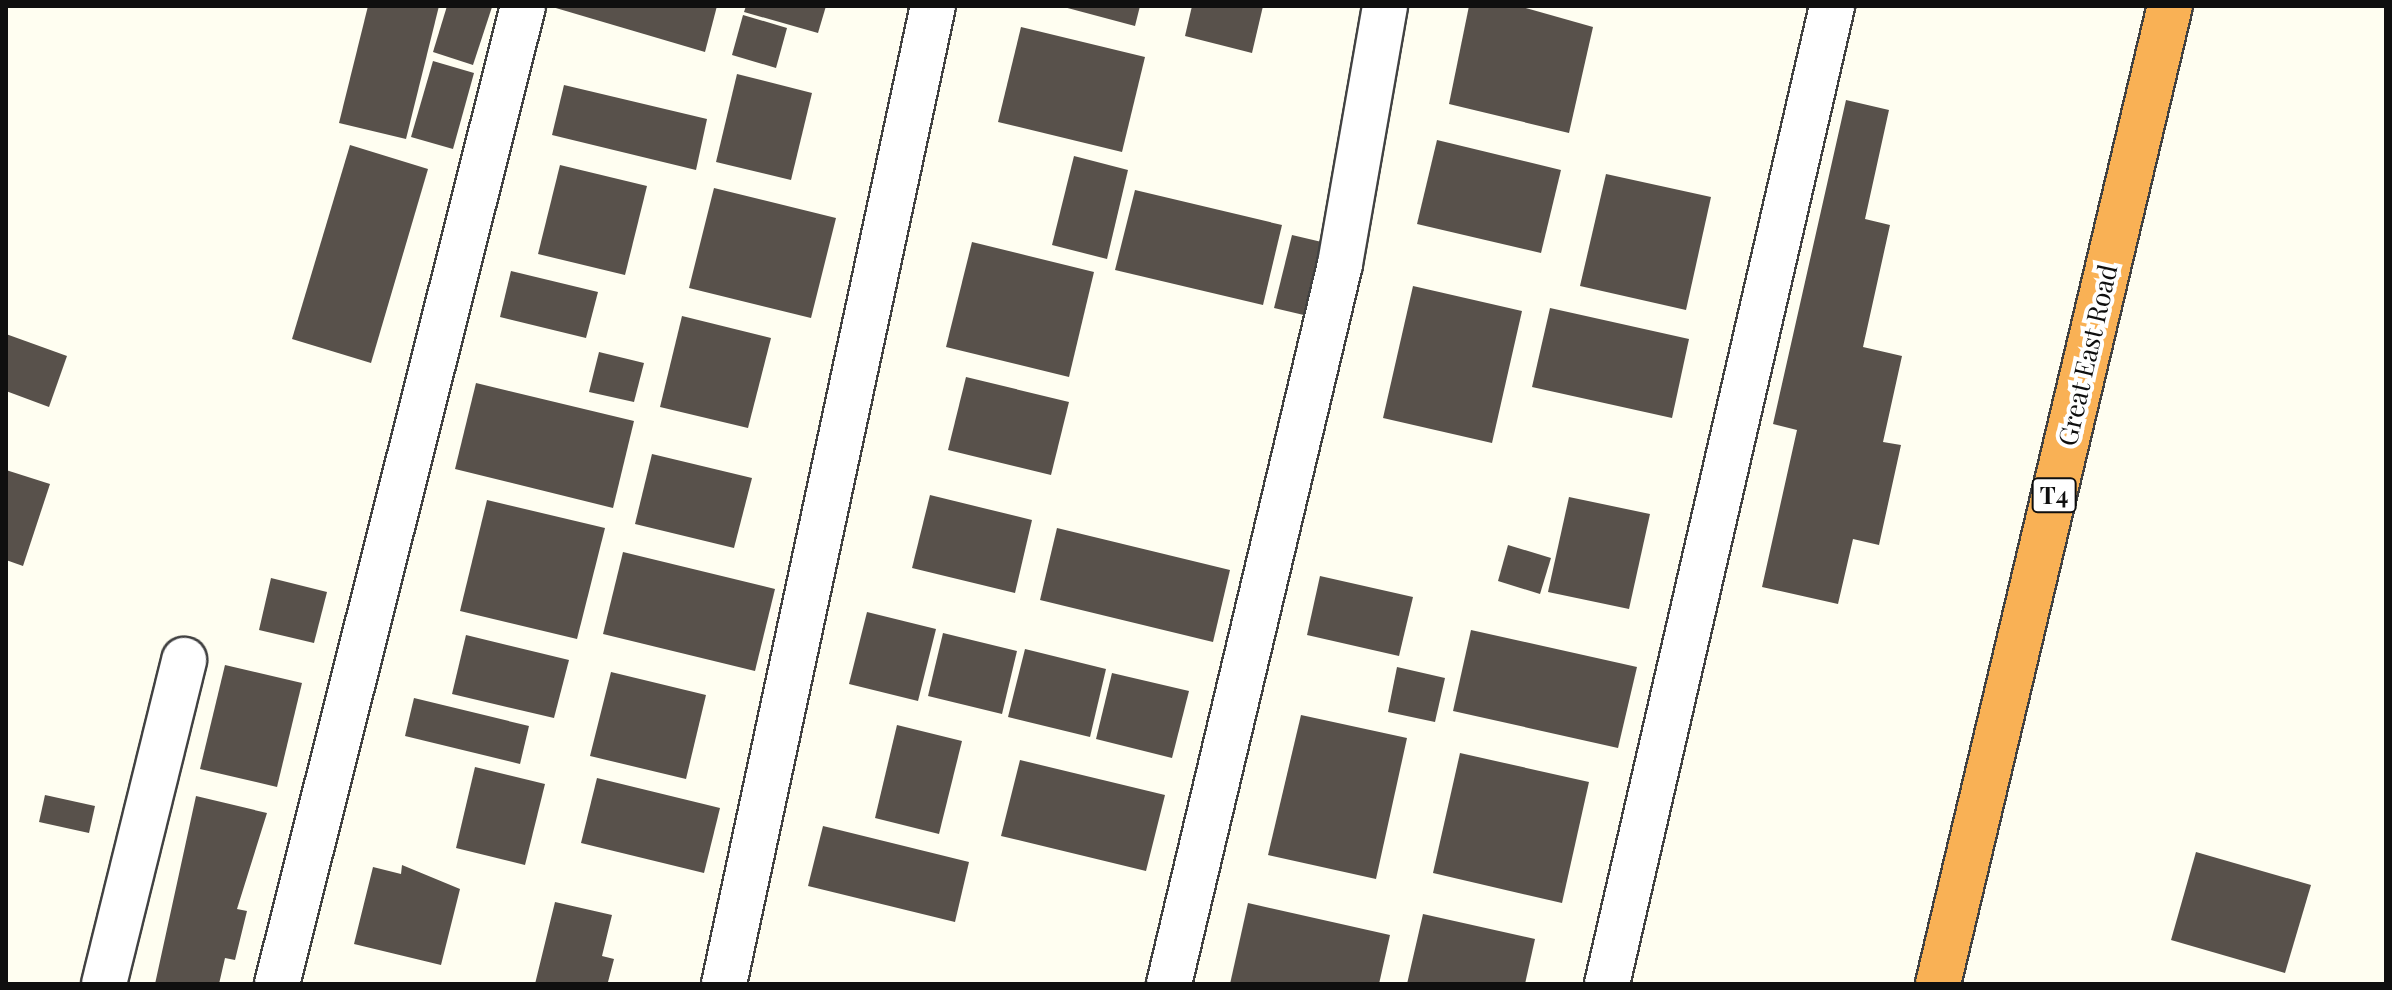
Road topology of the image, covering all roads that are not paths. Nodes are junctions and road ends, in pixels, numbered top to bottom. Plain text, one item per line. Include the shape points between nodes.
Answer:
1 (523, 6) edge
2 (933, 6) edge
3 (1385, 6) edge
4 (1832, 6) edge
5 (2170, 6) edge
6 (184, 660) dead end
7 (104, 984) edge
8 (277, 984) edge
9 (724, 984) edge
10 (1169, 984) edge
11 (1607, 984) edge
12 (1938, 984) edge

1 - 8 street
2 - 9 street
3 - 10 street via 1340,264
4 - 11 street
5 - 12 highway, Great East Road / T4
6 - 7 street

